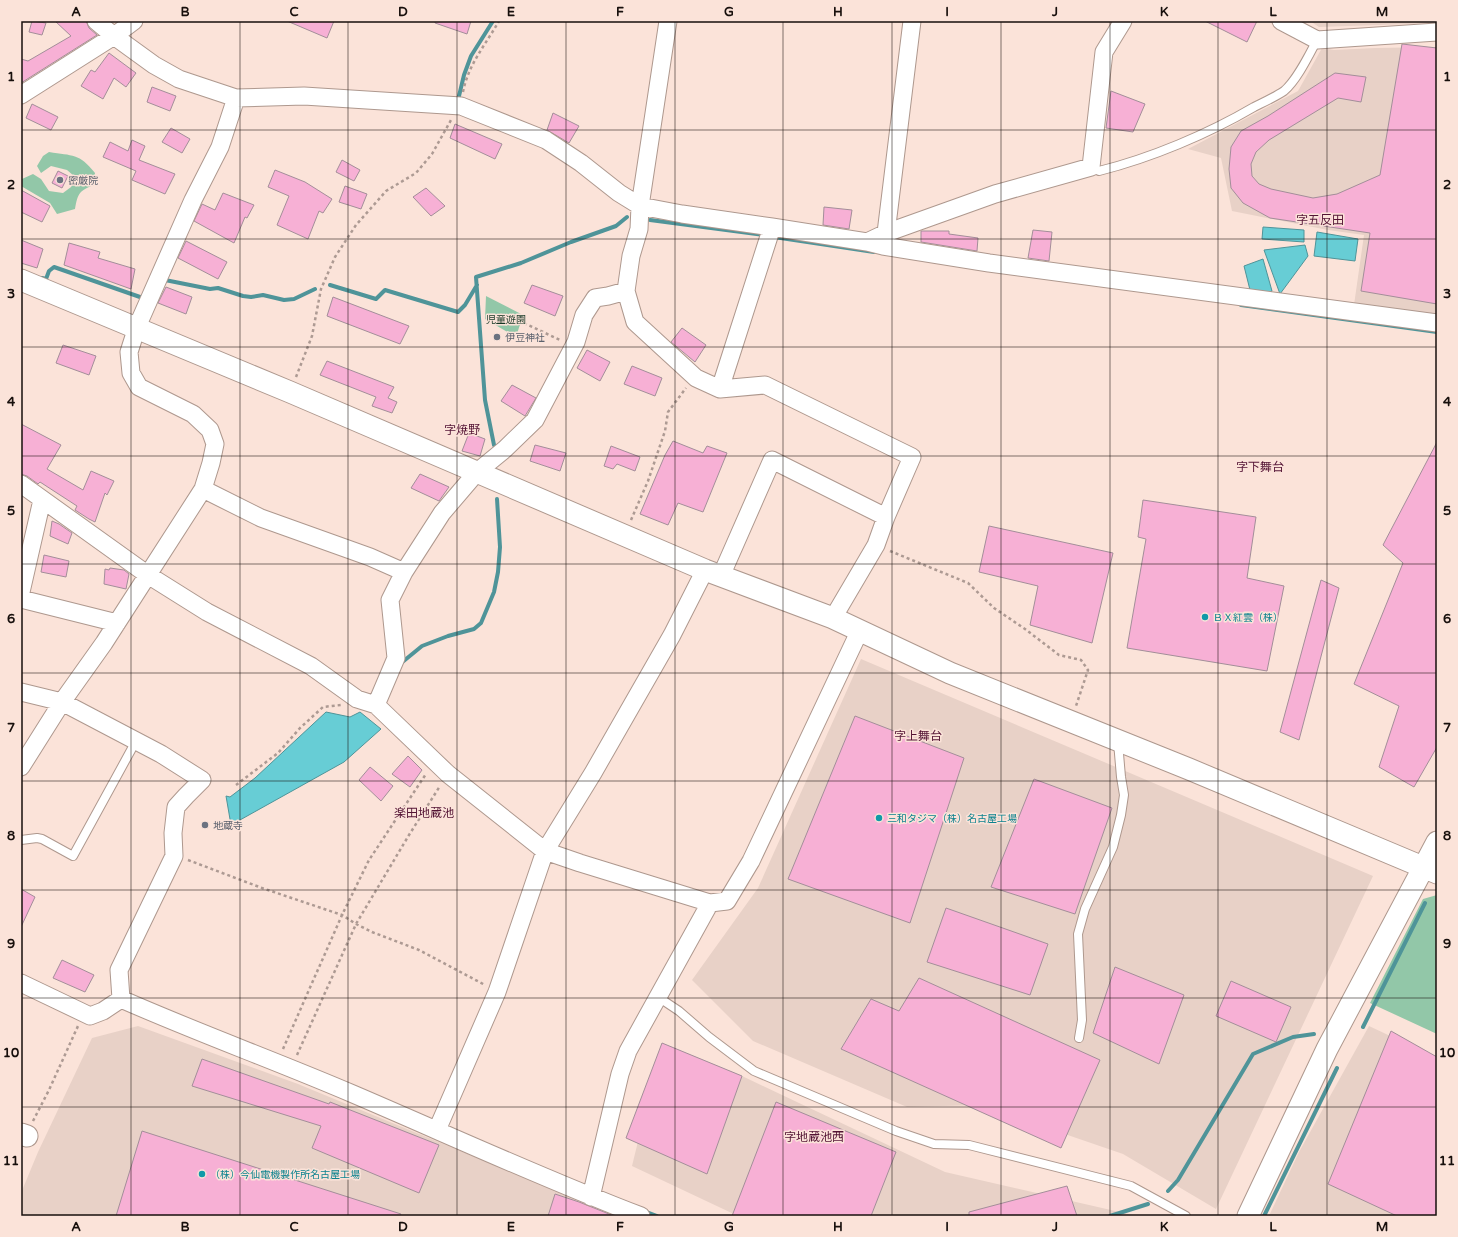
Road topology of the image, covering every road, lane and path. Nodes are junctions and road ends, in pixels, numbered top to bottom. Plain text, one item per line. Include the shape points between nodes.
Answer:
1 (96, 21) edge
2 (134, 21) edge
3 (499, 21) edge
4 (668, 21) edge
5 (912, 21) edge
6 (1123, 21) edge
7 (1281, 21) edge
8 (1437, 32) edge
9 (114, 36) junction
10 (1317, 40) junction
11 (21, 95) edge
12 (236, 98) junction
13 (460, 106) junction
14 (1091, 167) junction
15 (640, 206) junction
16 (886, 233) junction
17 (770, 235) junction
18 (867, 242) junction
19 (21, 280) edge
20 (626, 291) junction
21 (524, 323) dead end
22 (1437, 323) edge
23 (137, 327) junction
24 (574, 346) junction
25 (696, 378) junction
26 (720, 389) junction
27 (290, 392) junction
28 (477, 472) junction
29 (21, 484) edge
30 (203, 489) junction
31 (42, 500) junction
32 (886, 517) junction
33 (624, 535) junction
34 (876, 545) junction
35 (404, 572) junction
36 (713, 573) junction
37 (148, 575) junction
38 (21, 592) edge
39 (21, 599) edge
40 (833, 618) junction
41 (117, 623) junction
42 (860, 630) junction
43 (21, 692) edge
44 (357, 699) junction
45 (62, 702) junction
46 (376, 704) junction
47 (1071, 722) junction
48 (136, 741) junction
49 (1118, 741) junction
50 (435, 760) junction
51 (21, 767) edge
52 (448, 774) junction
53 (236, 785) dead end
54 (21, 840) edge
55 (1437, 842) edge
56 (545, 851) junction
57 (174, 856) junction
58 (1431, 870) edge
59 (710, 902) junction
60 (342, 915) junction
61 (356, 924) junction
62 (21, 983) edge
63 (498, 992) junction
64 (658, 997) junction
65 (121, 999) junction
66 (90, 1016) junction
67 (1079, 1038) dead end
68 (281, 1052) dead end
69 (291, 1056) dead end
70 (437, 1130) junction
71 (24, 1135) edge
72 (591, 1197) junction
73 (640, 1216) edge
74 (1186, 1216) edge
75 (1248, 1216) edge

1 - 9 street
2 - 9 street
3 - 13 path via 475,59 464,85
4 - 15 street
5 - 16 street
6 - 14 street via 1104,52
7 - 10 street
8 - 10 street
9 - 11 street
9 - 12 street via 154,65 179,79
10 - 14 lane via 1298,74 1284,90 1230,121 1116,167 1099,171
12 - 13 street via 304,96
12 - 23 street via 220,147 193,200
13 - 15 street via 546,140
13 - 27 path via 432,154 416,173 386,191 356,225 335,257 321,289 312,336
14 - 16 street via 995,194
15 - 17 street
15 - 20 street via 639,229 631,256
16 - 18 street
17 - 18 street
17 - 26 street
18 - 22 street via 997,264
19 - 23 street
20 - 24 street via 594,298 584,315
20 - 25 street via 635,322
21 - 24 path
23 - 27 street
23 - 30 street via 129,352 131,373 139,387 193,414 210,430 215,444
24 - 28 street via 535,420
25 - 26 street
25 - 33 path via 668,412 665,431 648,481
26 - 32 street via 765,385 912,457
27 - 28 street
28 - 33 street
28 - 35 street via 442,513
29 - 31 street
30 - 35 street via 261,518 370,557
30 - 37 street
31 - 37 street
31 - 38 street
32 - 34 street
32 - 36 street via 772,460
33 - 36 street
34 - 40 street
34 - 47 path via 968,583 994,608 1059,655 1082,660 1088,670
35 - 46 street via 390,600 396,658
36 - 40 street
36 - 56 street via 668,642
37 - 41 street
37 - 44 street via 207,612 311,666
39 - 41 street
40 - 42 street
41 - 45 street
42 - 47 street via 950,673
42 - 59 street via 751,861 726,901
43 - 45 street
44 - 46 street
44 - 53 path via 340,706 323,707 278,753
45 - 48 street
45 - 51 street
46 - 50 street
47 - 49 street
48 - 54 lane via 74,856 42,839
48 - 57 street via 202,780 176,807
49 - 58 street
49 - 67 lane via 1124,795 1121,815 1113,847 1085,909 1078,934 1082,1020
50 - 52 street
50 - 60 path via 369,860
52 - 56 street
52 - 61 path
55 - 58 street
56 - 59 street
56 - 63 street
57 - 60 path
57 - 65 street via 119,970
58 - 75 street via 1327,1049
59 - 64 street
60 - 61 path
60 - 68 path
61 - 63 path via 419,950
61 - 69 path via 296,1056
62 - 66 street
63 - 70 street
64 - 72 street via 628,1051 620,1074
64 - 74 lane via 754,1071 896,1131 934,1144 969,1145 1131,1186
65 - 66 street
65 - 70 street
66 - 71 path via 77,1027 49,1090
70 - 72 street
72 - 73 street

